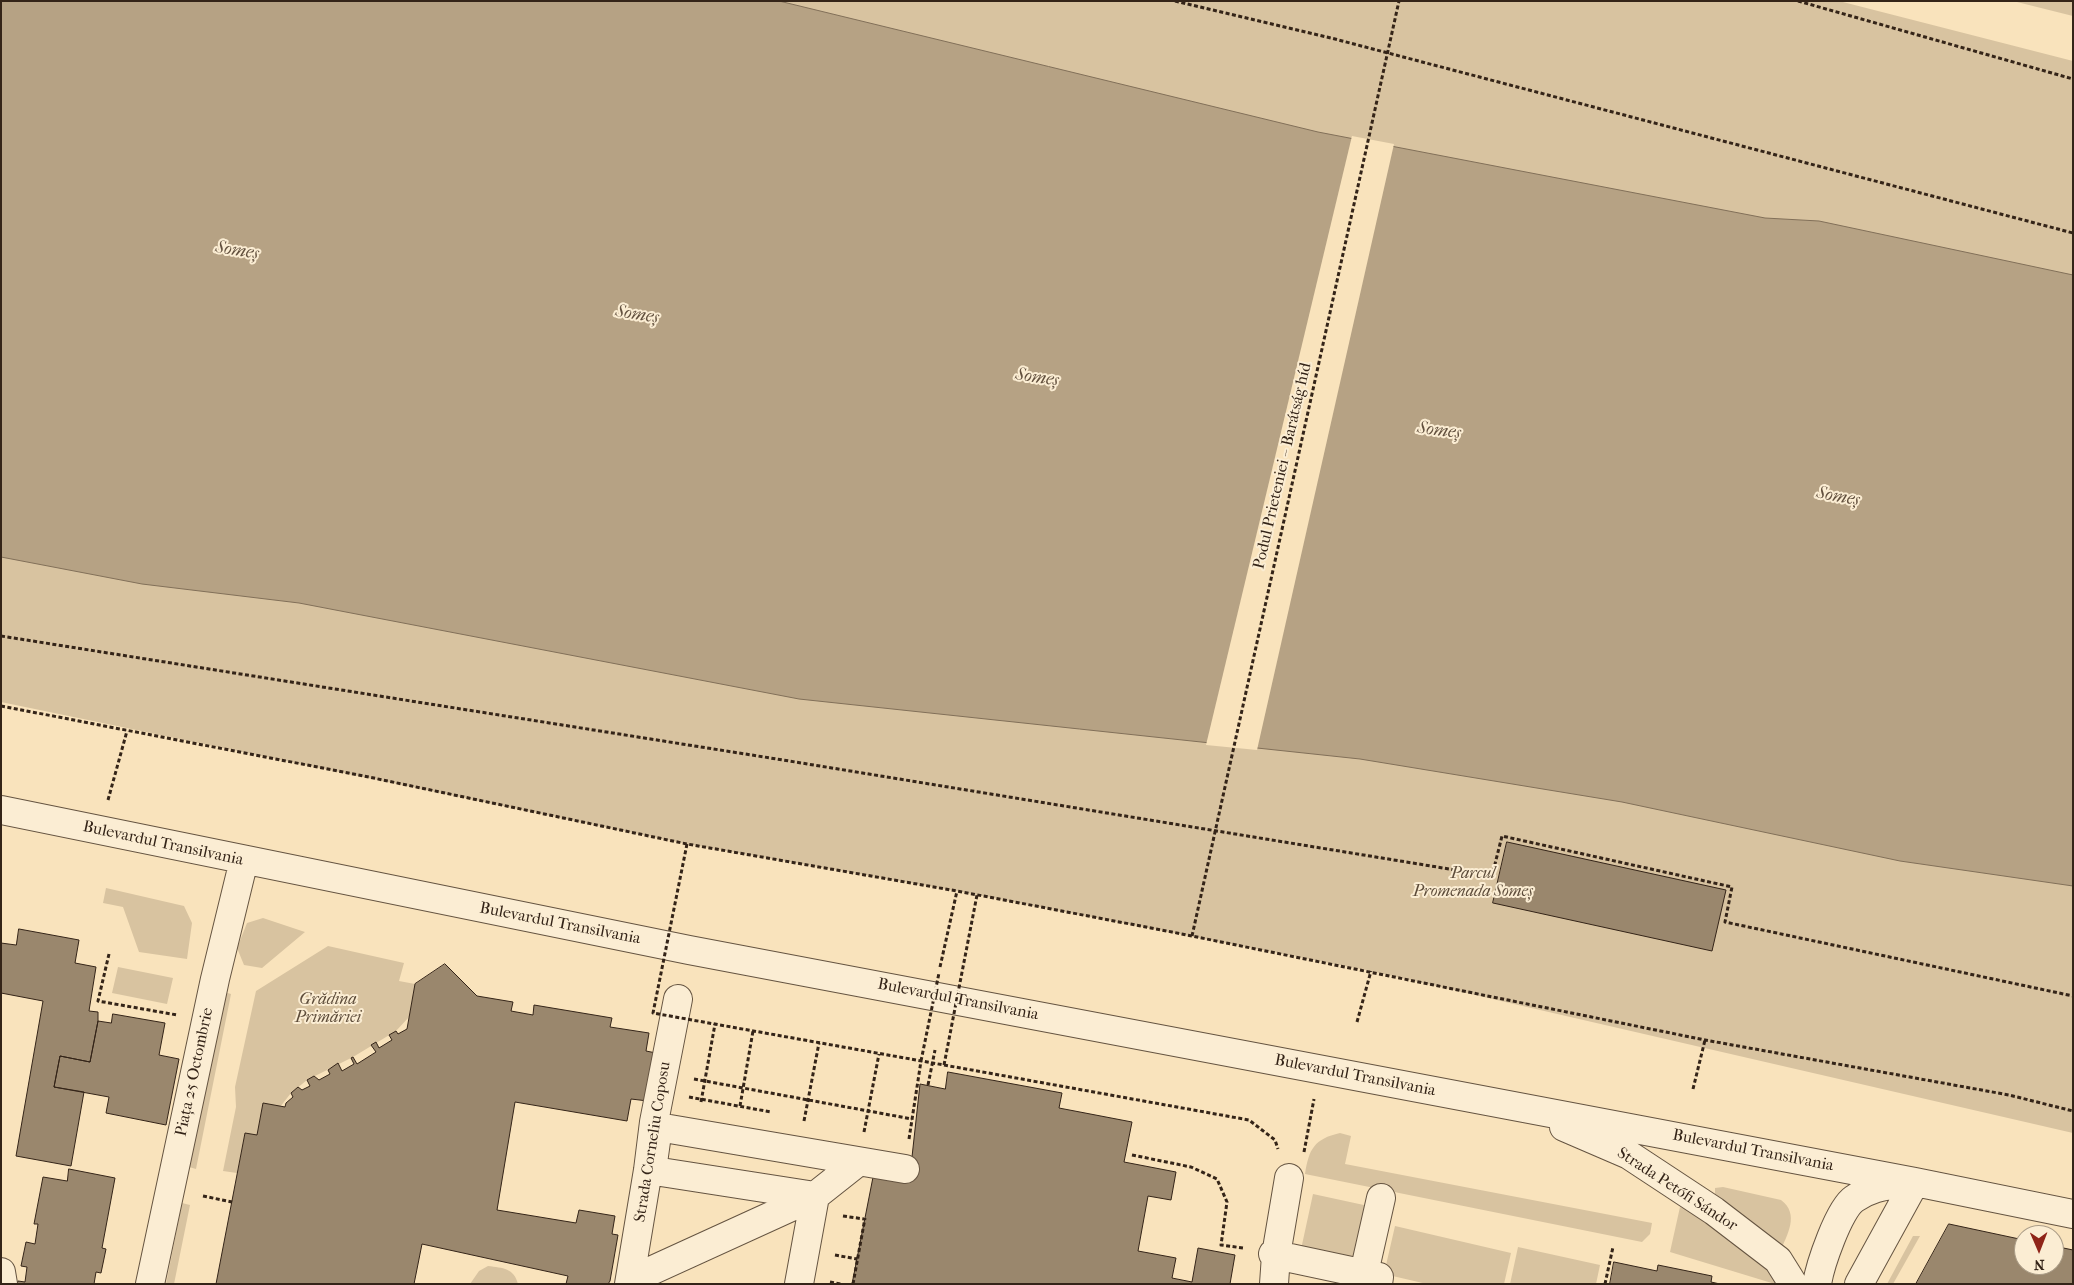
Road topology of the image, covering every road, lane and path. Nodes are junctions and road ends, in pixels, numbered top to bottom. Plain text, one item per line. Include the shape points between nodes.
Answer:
1 (1175, 1) edge
2 (1400, 1) edge
3 (1798, 1) edge
4 (2073, 80) edge
5 (2073, 233) edge
6 (1, 636) edge
7 (1, 706) edge
8 (127, 730) junction
9 (107, 802) dead end
10 (1, 810) edge
11 (688, 844) junction
12 (244, 860) junction
13 (957, 891) junction
14 (977, 895) junction
15 (1192, 936) junction
16 (109, 954) dead end
17 (1371, 971) junction
18 (2073, 996) edge
19 (678, 999) dead end
20 (183, 1016) dead end
21 (1357, 1022) dead end
22 (715, 1024) junction
23 (753, 1031) junction
24 (1706, 1040) junction
25 (819, 1043) junction
26 (935, 1050) dead end
27 (879, 1054) junction
28 (921, 1060) junction
29 (944, 1064) junction
30 (686, 1077) dead end
31 (705, 1081) junction
32 (928, 1085) dead end
33 (743, 1088) junction
34 (1693, 1088) dead end
35 (808, 1100) junction
36 (1517, 1107) junction
37 (2073, 1110) edge
38 (868, 1111) junction
39 (912, 1119) junction
40 (696, 1134) junction
41 (734, 1141) junction
42 (799, 1152) junction
43 (1132, 1155) dead end
44 (858, 1162) junction
45 (1284, 1165) joint
46 (906, 1169) joint
47 (650, 1170) junction
48 (688, 1176) junction
49 (726, 1182) junction
50 (1916, 1182) junction
51 (803, 1194) junction
52 (203, 1196) dead end
53 (1381, 1198) dead end
54 (232, 1202) dead end
55 (2073, 1214) edge
56 (864, 1218) dead end
57 (1613, 1247) dead end
58 (1275, 1254) junction
59 (1, 1272) edge
60 (1371, 1278) edge
61 (630, 1282) edge
62 (2, 1284) edge
63 (150, 1284) edge
64 (799, 1284) edge
65 (853, 1284) edge
66 (1274, 1284) edge
67 (1605, 1284) edge
68 (1793, 1284) edge
69 (1817, 1284) edge
70 (1859, 1284) edge

1 - 5 path via 1330,38
2 - 15 path, Podul Prieteniei – Barátság híd, bridge
3 - 4 path
6 - 18 path via 1492,876 1502,836 1732,887 1726,922
7 - 8 path
8 - 9 path
8 - 11 path
10 - 12 street, Bulevardul Transilvania
11 - 13 path
11 - 22 path, bridge via 654,1013
12 - 36 street, Bulevardul Transilvania via 699,952
12 - 63 street, Piața 25 Octombrie via 215,979
13 - 14 path
13 - 28 path, bridge
14 - 15 path
14 - 29 path, bridge
15 - 17 path
16 - 20 path via 98,1001
17 - 21 path
17 - 24 path
19 - 47 street, Strada Corneliu Coposu via 654,1122
22 - 23 path, bridge
22 - 31 path
23 - 25 path, bridge
23 - 33 path
24 - 34 path
24 - 37 path via 2010,1095
25 - 27 path, bridge
25 - 35 path
26 - 32 path
27 - 28 path, bridge
27 - 38 path
28 - 29 path, bridge
28 - 39 path
29 - 45 path via 1249,1120 1275,1140
30 - 31 path
31 - 33 path
31 - 40 path
33 - 35 path
33 - 41 path
35 - 38 path
35 - 42 path
36 - 50 street, Bulevardul Transilvania
36 - 68 street, Strada Petőfi Sándor via 1629,1155 1746,1234 1778,1260
38 - 39 path
38 - 44 path
39 - 46 path
40 - 41 street
40 - 47 street via 658,1127
40 - 48 street
41 - 42 street
41 - 49 street
42 - 44 street
42 - 51 street
43 - 58 path via 1191,1167 1217,1179 1227,1202 1221,1245
44 - 46 street
44 - 51 street
45 - 58 street
47 - 48 street
47 - 61 street, Strada Corneliu Coposu
48 - 49 street
49 - 51 street
50 - 55 street, Bulevardul Transilvania
50 - 69 street, Bulevardul Transilvania via 1876,1187 1852,1200 1834,1230
50 - 70 street
51 - 61 street
51 - 64 street
52 - 54 path
53 - 60 street
56 - 65 path
57 - 67 path
58 - 60 street
58 - 66 street
59 - 62 street

